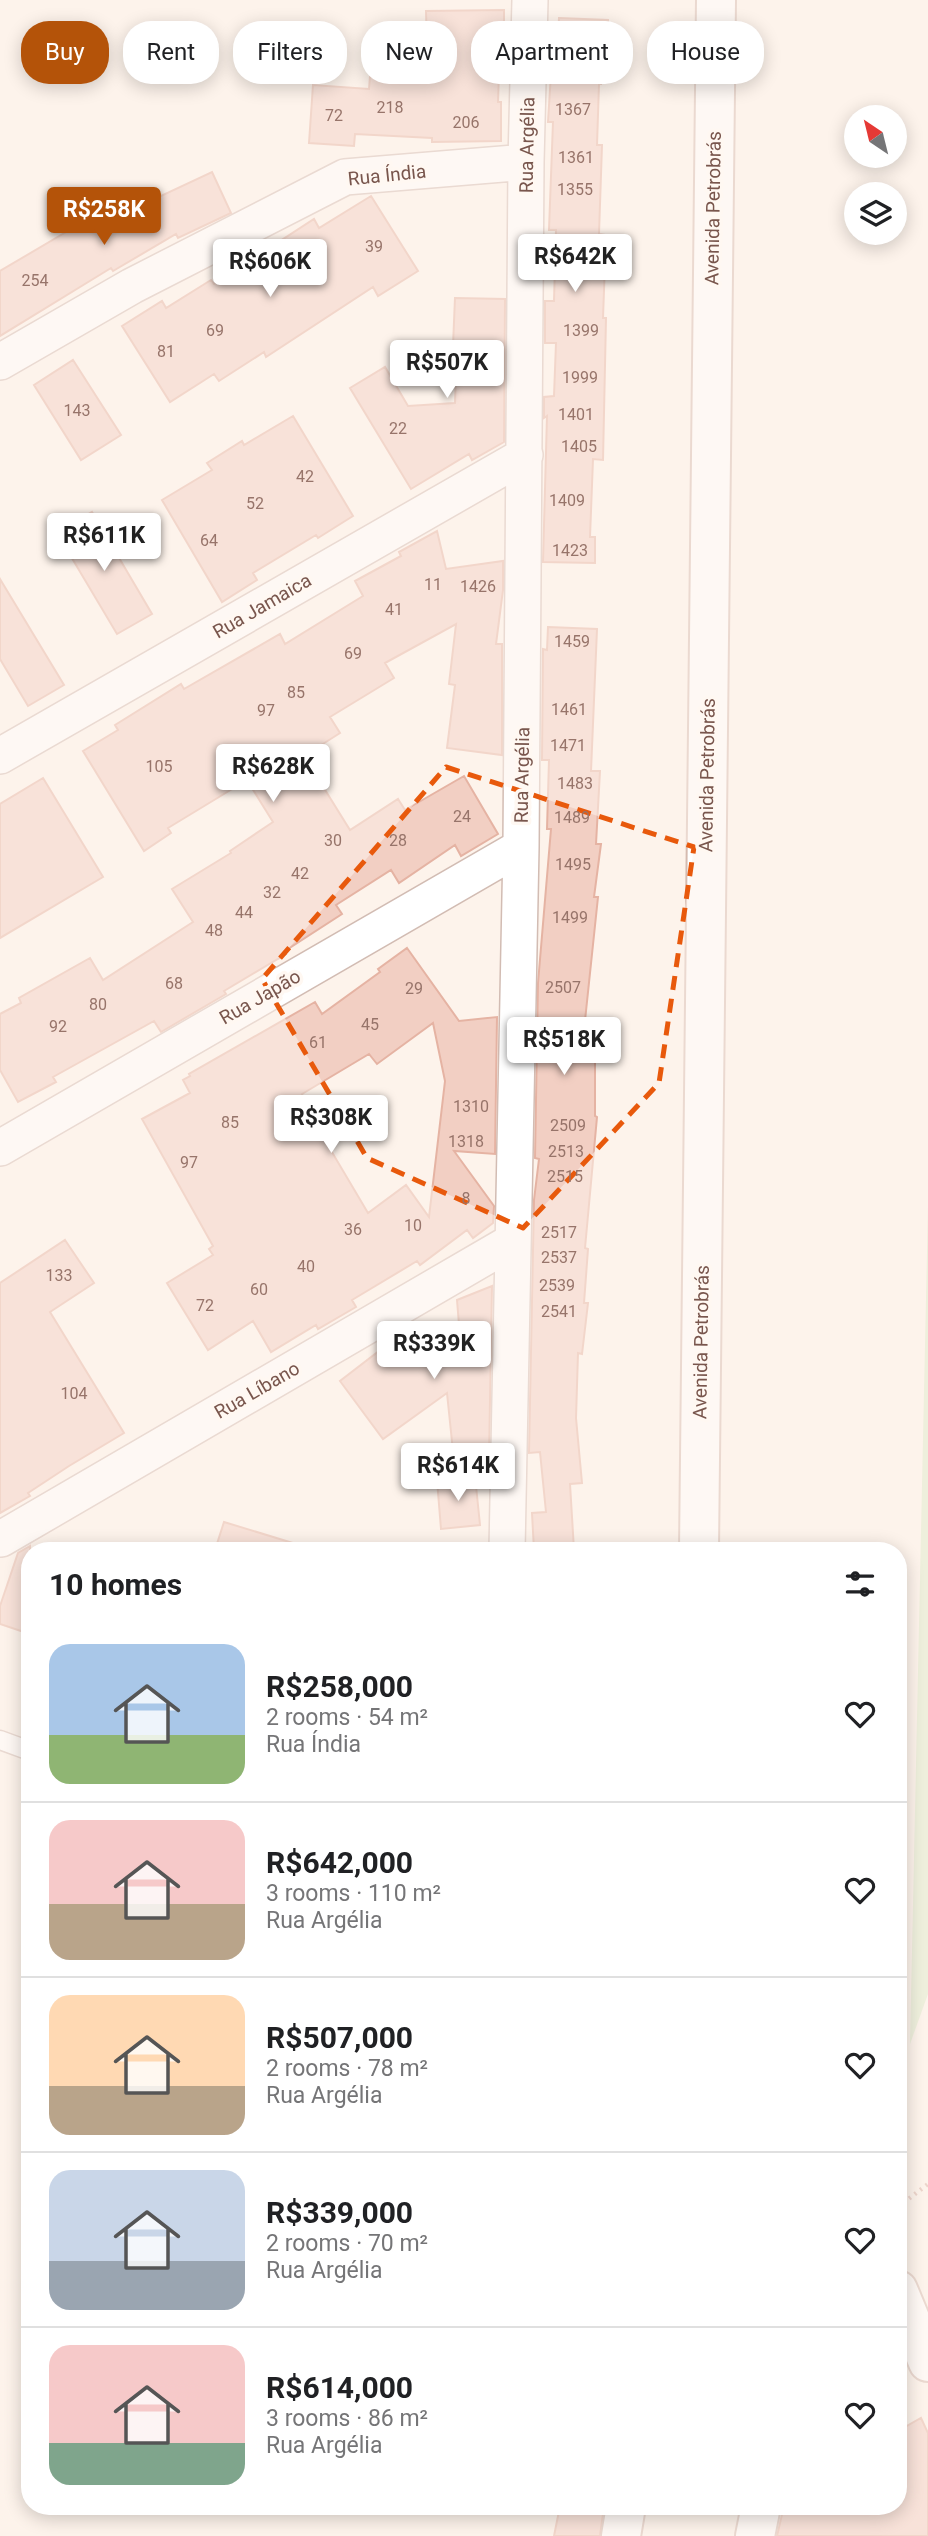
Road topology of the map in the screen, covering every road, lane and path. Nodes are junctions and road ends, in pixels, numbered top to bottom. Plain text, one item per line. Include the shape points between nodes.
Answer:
1 (530, 0) edge
2 (716, 0) edge
3 (526, 162) junction
4 (0, 362) edge
5 (525, 455) junction
6 (0, 756) edge
7 (521, 847) junction
8 (0, 1148) edge
9 (513, 1241) junction
10 (0, 1539) edge
11 (507, 1542) edge
12 (699, 1542) edge
13 (21, 1546) edge
14 (0, 1740) edge
15 (21, 1748) edge
16 (928, 2184) edge
17 (907, 2200) edge
18 (907, 2312) edge
19 (928, 2362) edge
20 (624, 2515) edge
21 (759, 2515) edge
22 (621, 2536) edge
23 (755, 2536) edge

1 - 3 street, Rua Argélia
2 - 12 main road, Avenida Petrobrás
3 - 4 street, Rua Índia via 345,177 132,286
3 - 5 street, Rua Argélia
5 - 6 street, Rua Jamaica
5 - 7 street, Rua Argélia
7 - 8 street, Rua Japão
7 - 9 street, Rua Argélia
9 - 10 street, Rua Líbano
9 - 11 street, Rua Argélia
10 - 13 street
14 - 15 lane
16 - 17 path
18 - 19 main road
20 - 22 main road
21 - 23 main road

